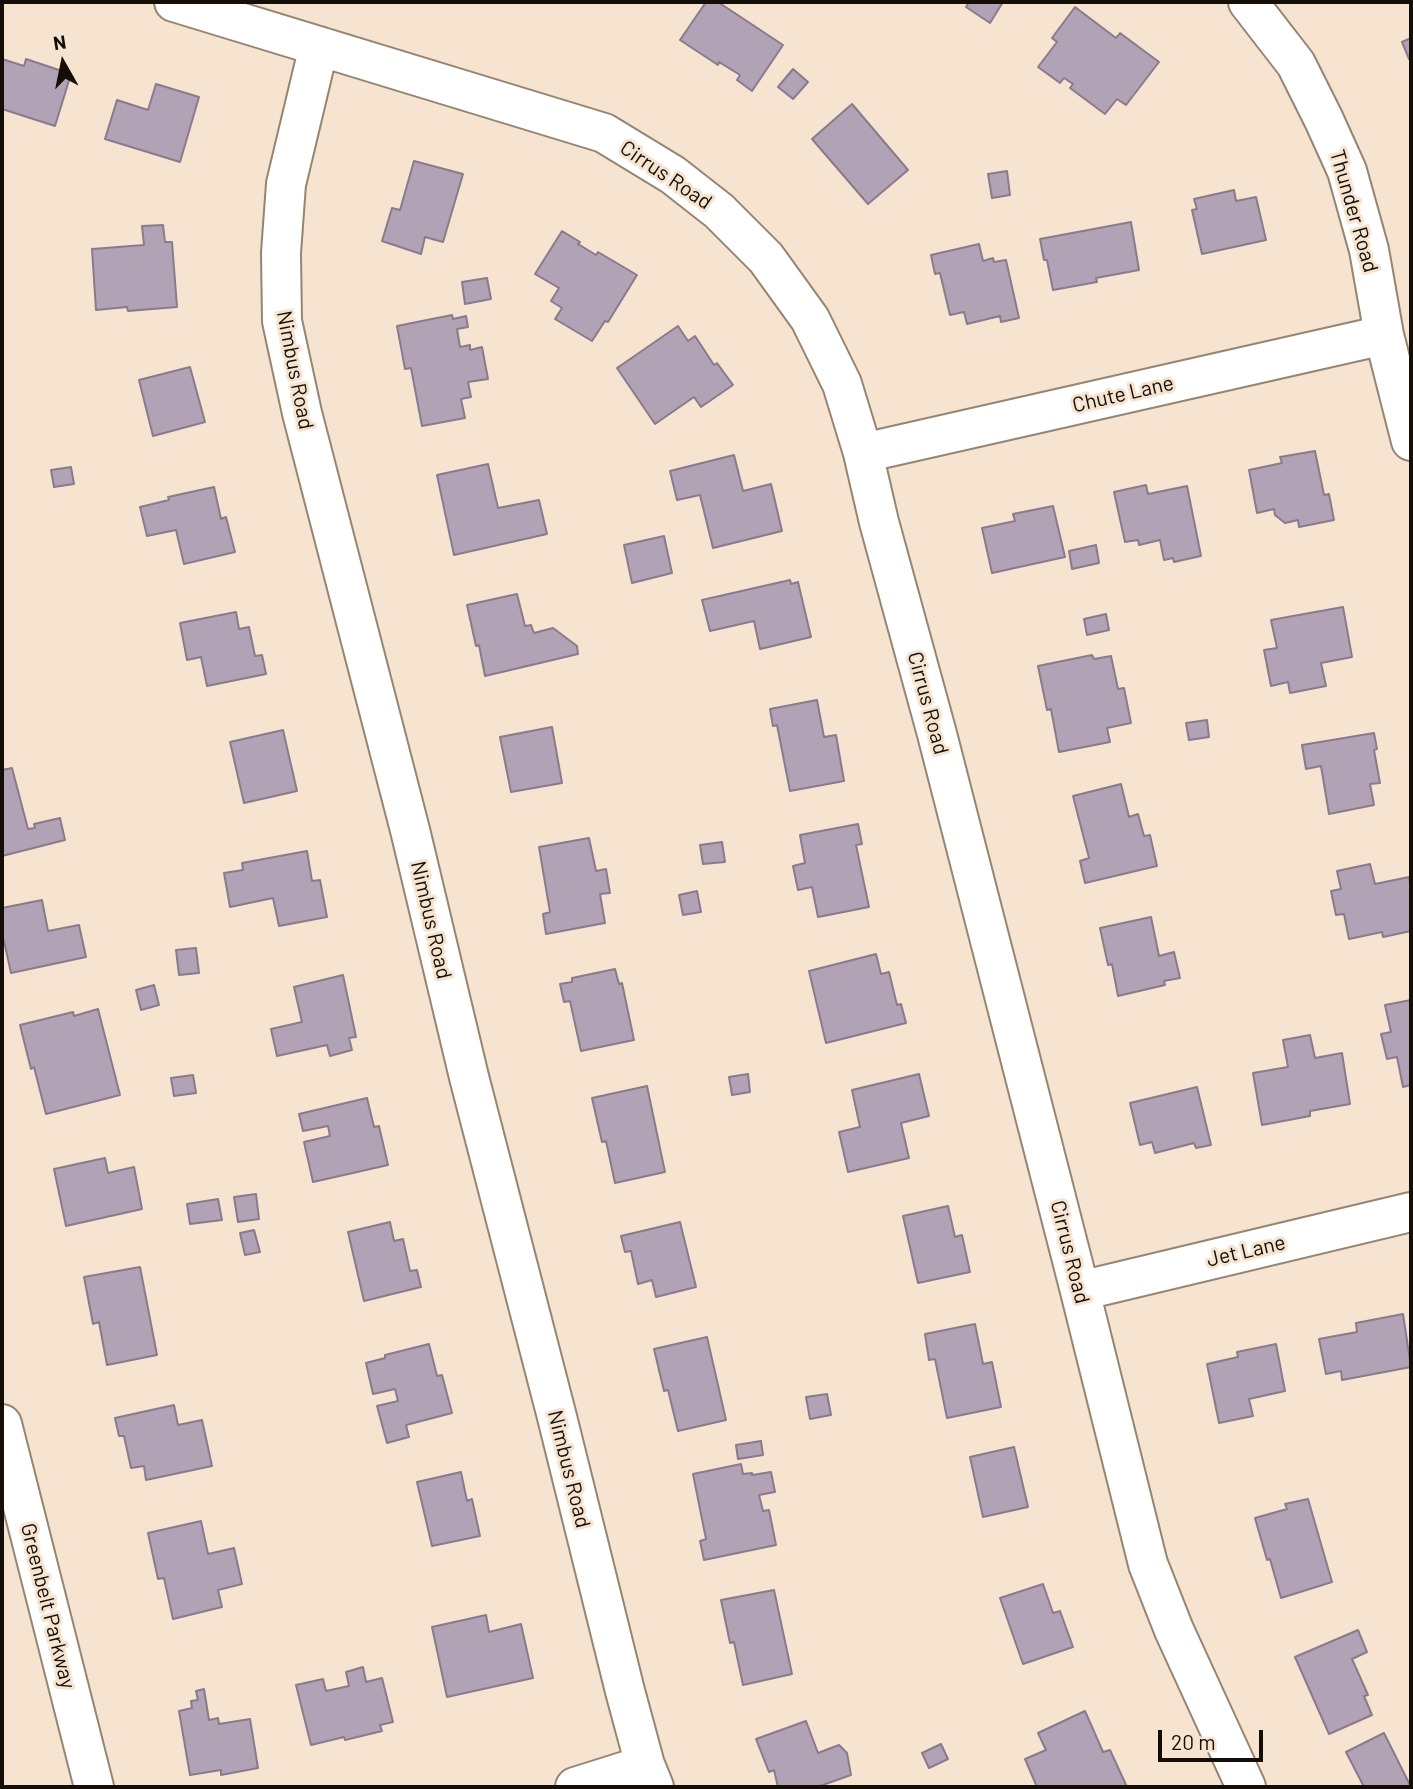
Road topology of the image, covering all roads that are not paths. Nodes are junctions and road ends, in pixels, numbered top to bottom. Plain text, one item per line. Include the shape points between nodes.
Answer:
1 (174, 2) edge
2 (1248, 2) edge
3 (319, 46) junction
4 (1384, 335) junction
5 (1411, 441) edge
6 (863, 453) junction
7 (1411, 1212) edge
8 (1080, 1291) junction
9 (2, 1424) edge
10 (649, 1776) edge
11 (94, 1787) edge
12 (575, 1787) edge
13 (1246, 1787) edge

1 - 3 street, Cirrus Road
2 - 4 street, Thunder Road via 1296,64 1347,171 1369,250
3 - 6 street, Cirrus Road via 604,134 673,175 719,211 766,258 810,319 842,384
3 - 10 street, Nimbus Road via 286,184 282,321 468,1077
4 - 5 street, Thunder Road
4 - 6 street, Chute Lane
6 - 8 street, Cirrus Road
7 - 8 street, Jet Lane
8 - 13 street, Cirrus Road via 1148,1564
9 - 11 street, Greenbelt Parkway
10 - 12 street

